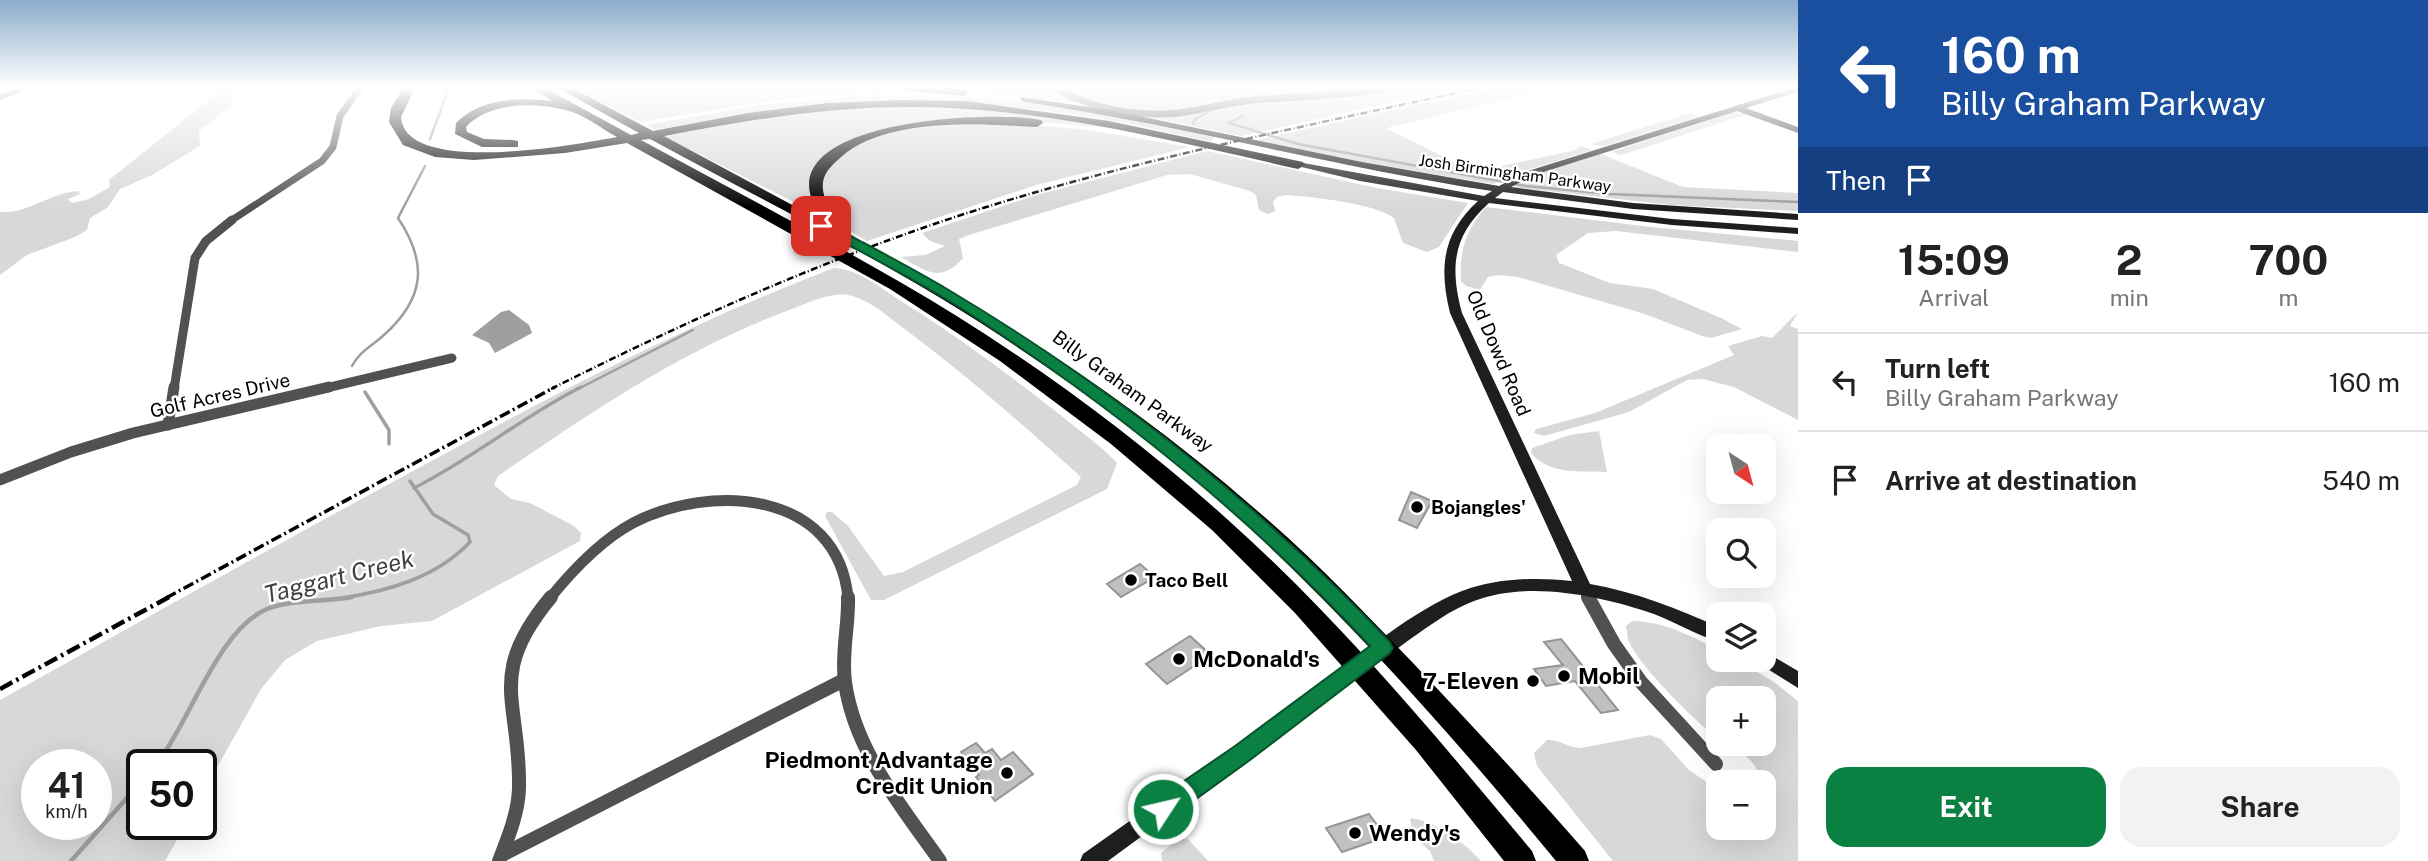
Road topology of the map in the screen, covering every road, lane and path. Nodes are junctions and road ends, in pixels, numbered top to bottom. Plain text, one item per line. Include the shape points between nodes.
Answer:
1 (337, 128) edge
2 (398, 128) edge
3 (460, 128) edge
4 (610, 128) edge
5 (620, 128) edge
6 (639, 128) edge
7 (683, 128) edge
8 (901, 128) edge
9 (1084, 128) edge
10 (1132, 128) edge
11 (1190, 128) edge
12 (1674, 128) edge
13 (1298, 165) junction
14 (1798, 216) edge
15 (1641, 220) junction
16 (1798, 231) edge
17 (1798, 237) edge
18 (858, 245) junction
19 (452, 358) dead end
20 (168, 425) junction
21 (0, 480) edge
22 (1584, 589) junction
23 (1706, 629) edge
24 (1383, 648) junction
25 (1776, 666) edge
26 (1358, 667) junction
27 (844, 680) junction
28 (1798, 680) edge
29 (1716, 764) dead end
30 (500, 858) edge
31 (940, 861) edge
32 (1090, 861) edge
33 (1522, 861) edge
34 (1576, 861) edge

1 - 20 street via 333,147 322,161 224,225 195,258
2 - 7 highway via 413,143 434,151 502,157
3 - 5 highway via 474,141 502,145
4 - 26 highway via 896,286 1028,372 1186,495 1289,592
6 - 18 highway, Billy Graham Parkway
8 - 18 highway via 848,146 828,161 818,176 815,188 820,205
9 - 13 highway
10 - 13 highway
11 - 14 main road, Josh Birmingham Parkway via 1370,167 1522,192 1663,209
12 - 22 main road, Old Dowd Road via 1522,177 1490,195 1471,213 1449,255 1453,304
13 - 15 main road, Josh Birmingham Parkway via 1437,193
15 - 16 main road, Josh Birmingham Parkway
15 - 17 main road
18 - 24 highway, Billy Graham Parkway via 1072,376 1205,477 1304,565
19 - 20 street, Golf Acres Drive
20 - 21 street, Golf Acres Drive via 82,449
22 - 23 main road via 1631,600
22 - 24 main road via 1535,586 1479,593 1439,608
22 - 29 street, Old Dowd Road via 1641,682
24 - 26 main road
24 - 34 highway, Billy Graham Parkway
25 - 28 main road
26 - 32 main road
26 - 33 highway
27 - 30 street
27 - 30 street via 846,580 835,550 811,526 777,508 723,500 682,505 630,524 591,556 528,625 519,642 509,688 519,792
27 - 31 street via 856,731

